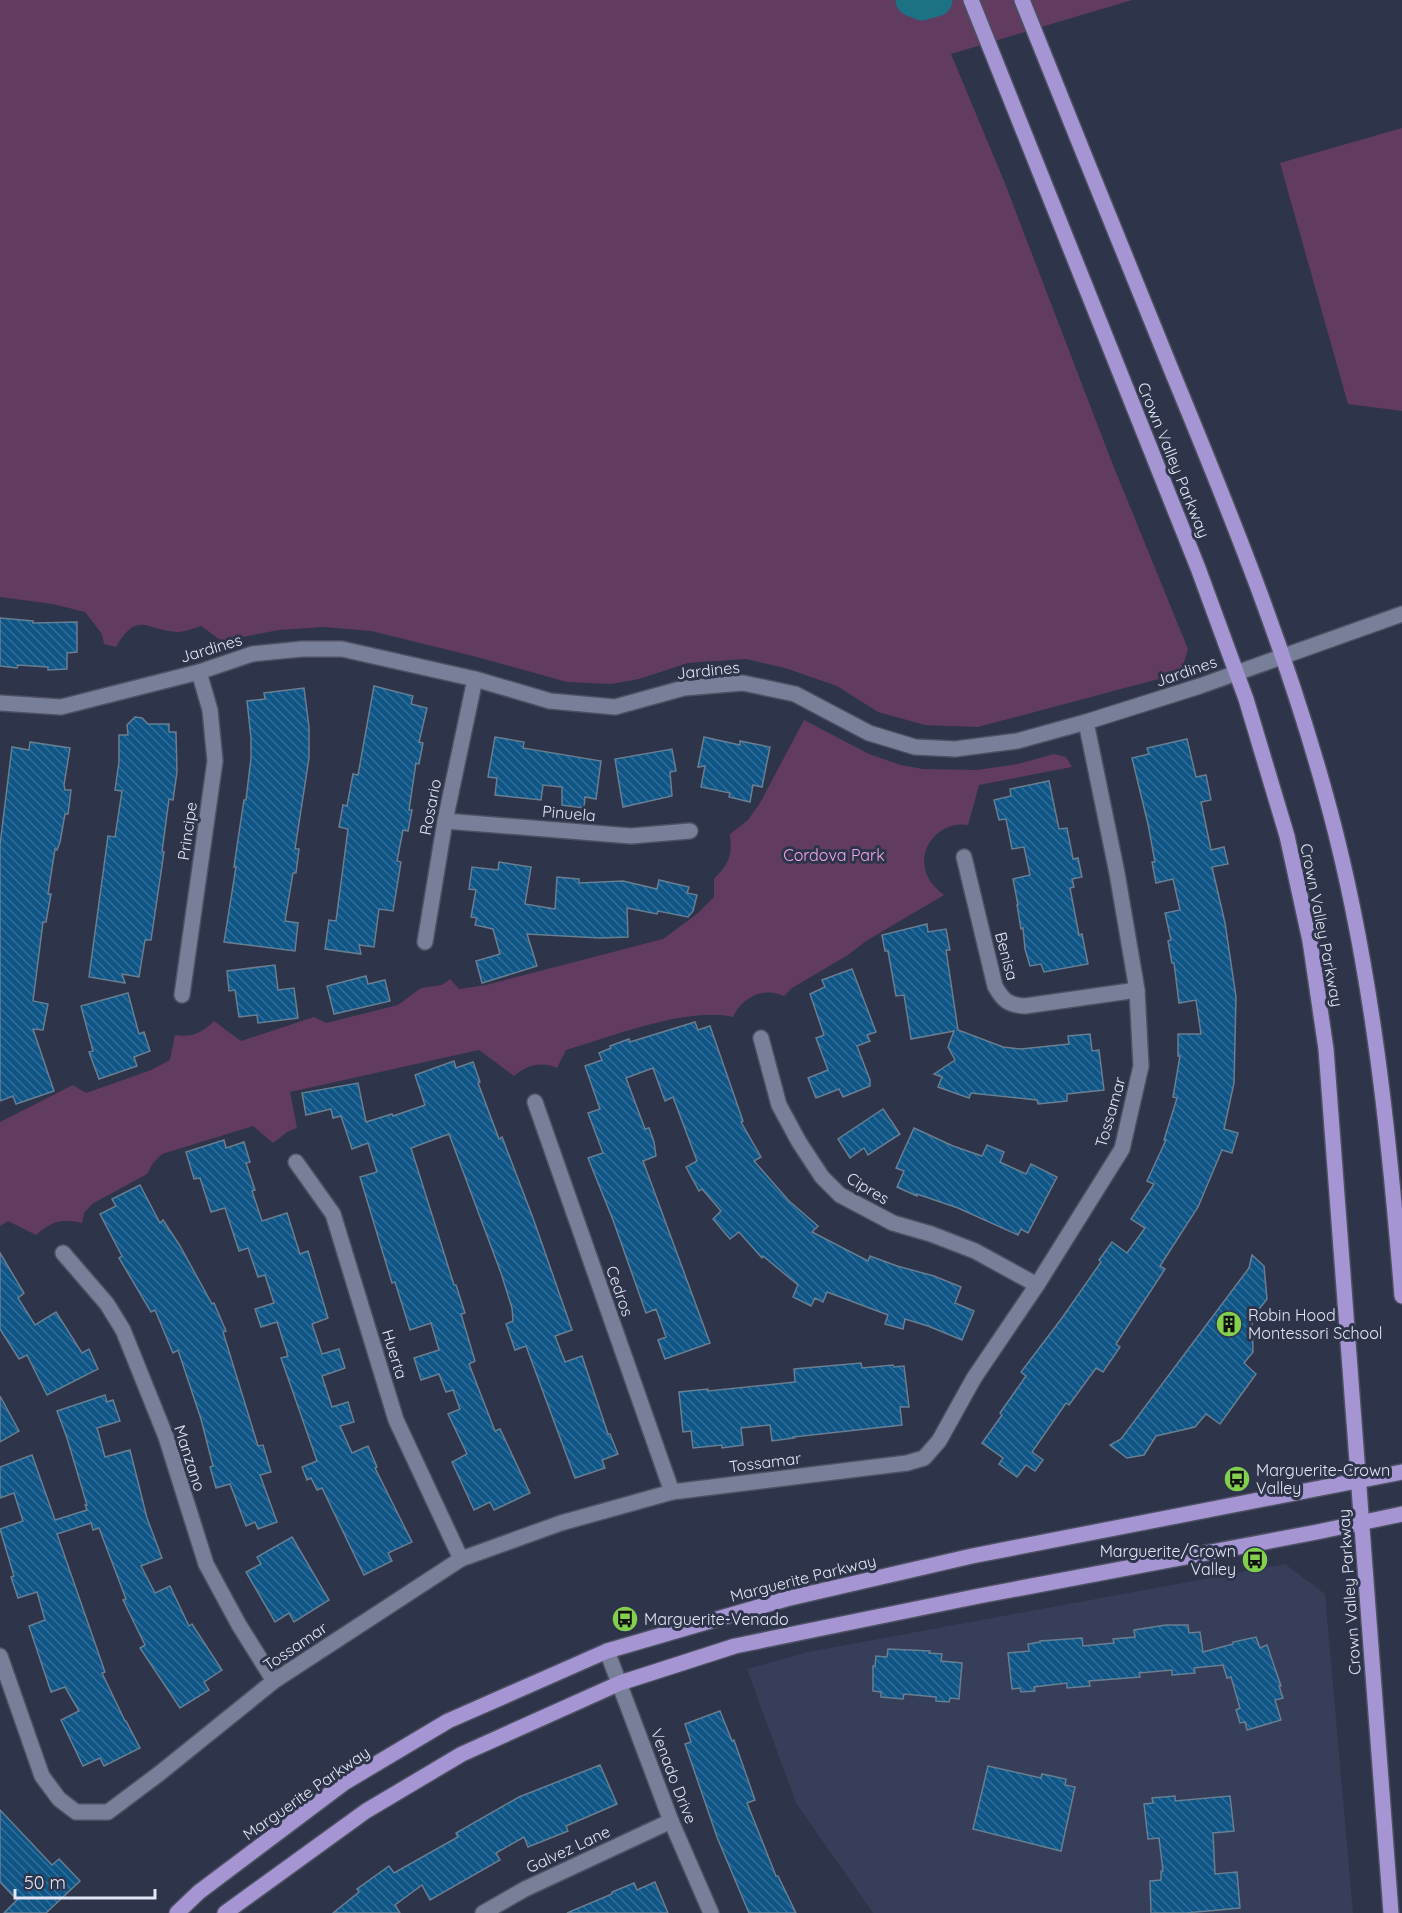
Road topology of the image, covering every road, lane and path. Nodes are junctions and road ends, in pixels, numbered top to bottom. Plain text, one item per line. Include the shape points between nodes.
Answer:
1 (971, 0) edge
2 (1022, 0) edge
3 (1402, 614) edge
4 (1283, 656) junction
5 (199, 672) junction
6 (1236, 673) junction
7 (475, 679) junction
8 (0, 703) edge
9 (1086, 722) junction
10 (445, 821) junction
11 (690, 831) dead end
12 (964, 857) dead end
13 (425, 942) dead end
14 (1137, 990) junction
15 (182, 995) dead end
16 (761, 1038) dead end
17 (534, 1102) dead end
18 (296, 1162) dead end
19 (63, 1253) dead end
20 (1037, 1286) junction
21 (1402, 1296) edge
22 (1402, 1472) edge
23 (1360, 1481) junction
24 (672, 1492) junction
25 (1402, 1514) edge
26 (1362, 1522) junction
27 (461, 1559) junction
28 (607, 1651) junction
29 (0, 1656) edge
30 (274, 1681) junction
31 (620, 1683) junction
32 (670, 1821) junction
33 (177, 1913) edge
34 (225, 1913) edge
35 (483, 1913) edge
36 (711, 1913) edge
37 (1391, 1913) edge

1 - 6 main road, Crown Valley Parkway via 1198,568
2 - 4 main road, Crown Valley Parkway via 1245,551
3 - 4 street, Jardines
4 - 6 street, Jardines
4 - 21 main road, Crown Valley Parkway via 1330,811 1359,933 1377,1041
5 - 7 street, Jardines via 252,654 342,649
5 - 8 street, Jardines via 61,707
5 - 15 street, Principe via 210,710 215,761
6 - 9 street, Jardines
6 - 23 main road, Crown Valley Parkway via 1287,836 1310,941 1326,1049
7 - 9 street, Jardines via 550,701 615,706 684,688 743,683 795,694 869,733 915,747 956,749 1017,741
7 - 10 street, Rosario
9 - 14 street, Tossamar
10 - 11 street, Pinuela via 631,836
10 - 13 street, Rosario
12 - 14 street, Benisa via 995,986 1002,999 1013,1006 1025,1006
14 - 20 street, Tossamar via 1141,1066 1122,1149
16 - 20 street, Cipres via 779,1105 822,1177 840,1195 893,1223 975,1251
17 - 24 street, Cedros
18 - 27 street, Huerta via 333,1214 396,1420
19 - 30 street, Manzano via 107,1304 123,1330 166,1437 206,1564
20 - 24 street, Tossamar via 974,1378 939,1441 924,1458
22 - 23 main road, Marguerite Parkway
23 - 26 main road, Crown Valley Parkway
23 - 28 main road, Marguerite Parkway via 972,1556 786,1599
24 - 27 street, Tossamar via 561,1523
25 - 26 main road
26 - 31 main road via 735,1646
26 - 37 main road, Crown Valley Parkway
27 - 30 street, Tossamar
28 - 31 street, Venado Drive
28 - 33 main road, Marguerite Parkway via 448,1721 344,1783 199,1892
29 - 30 street, Tossamar via 42,1776 59,1799 76,1812 108,1812
31 - 32 street, Venado Drive
31 - 34 main road via 462,1754 366,1811
32 - 35 street, Galvez Lane
32 - 36 street, Venado Drive

